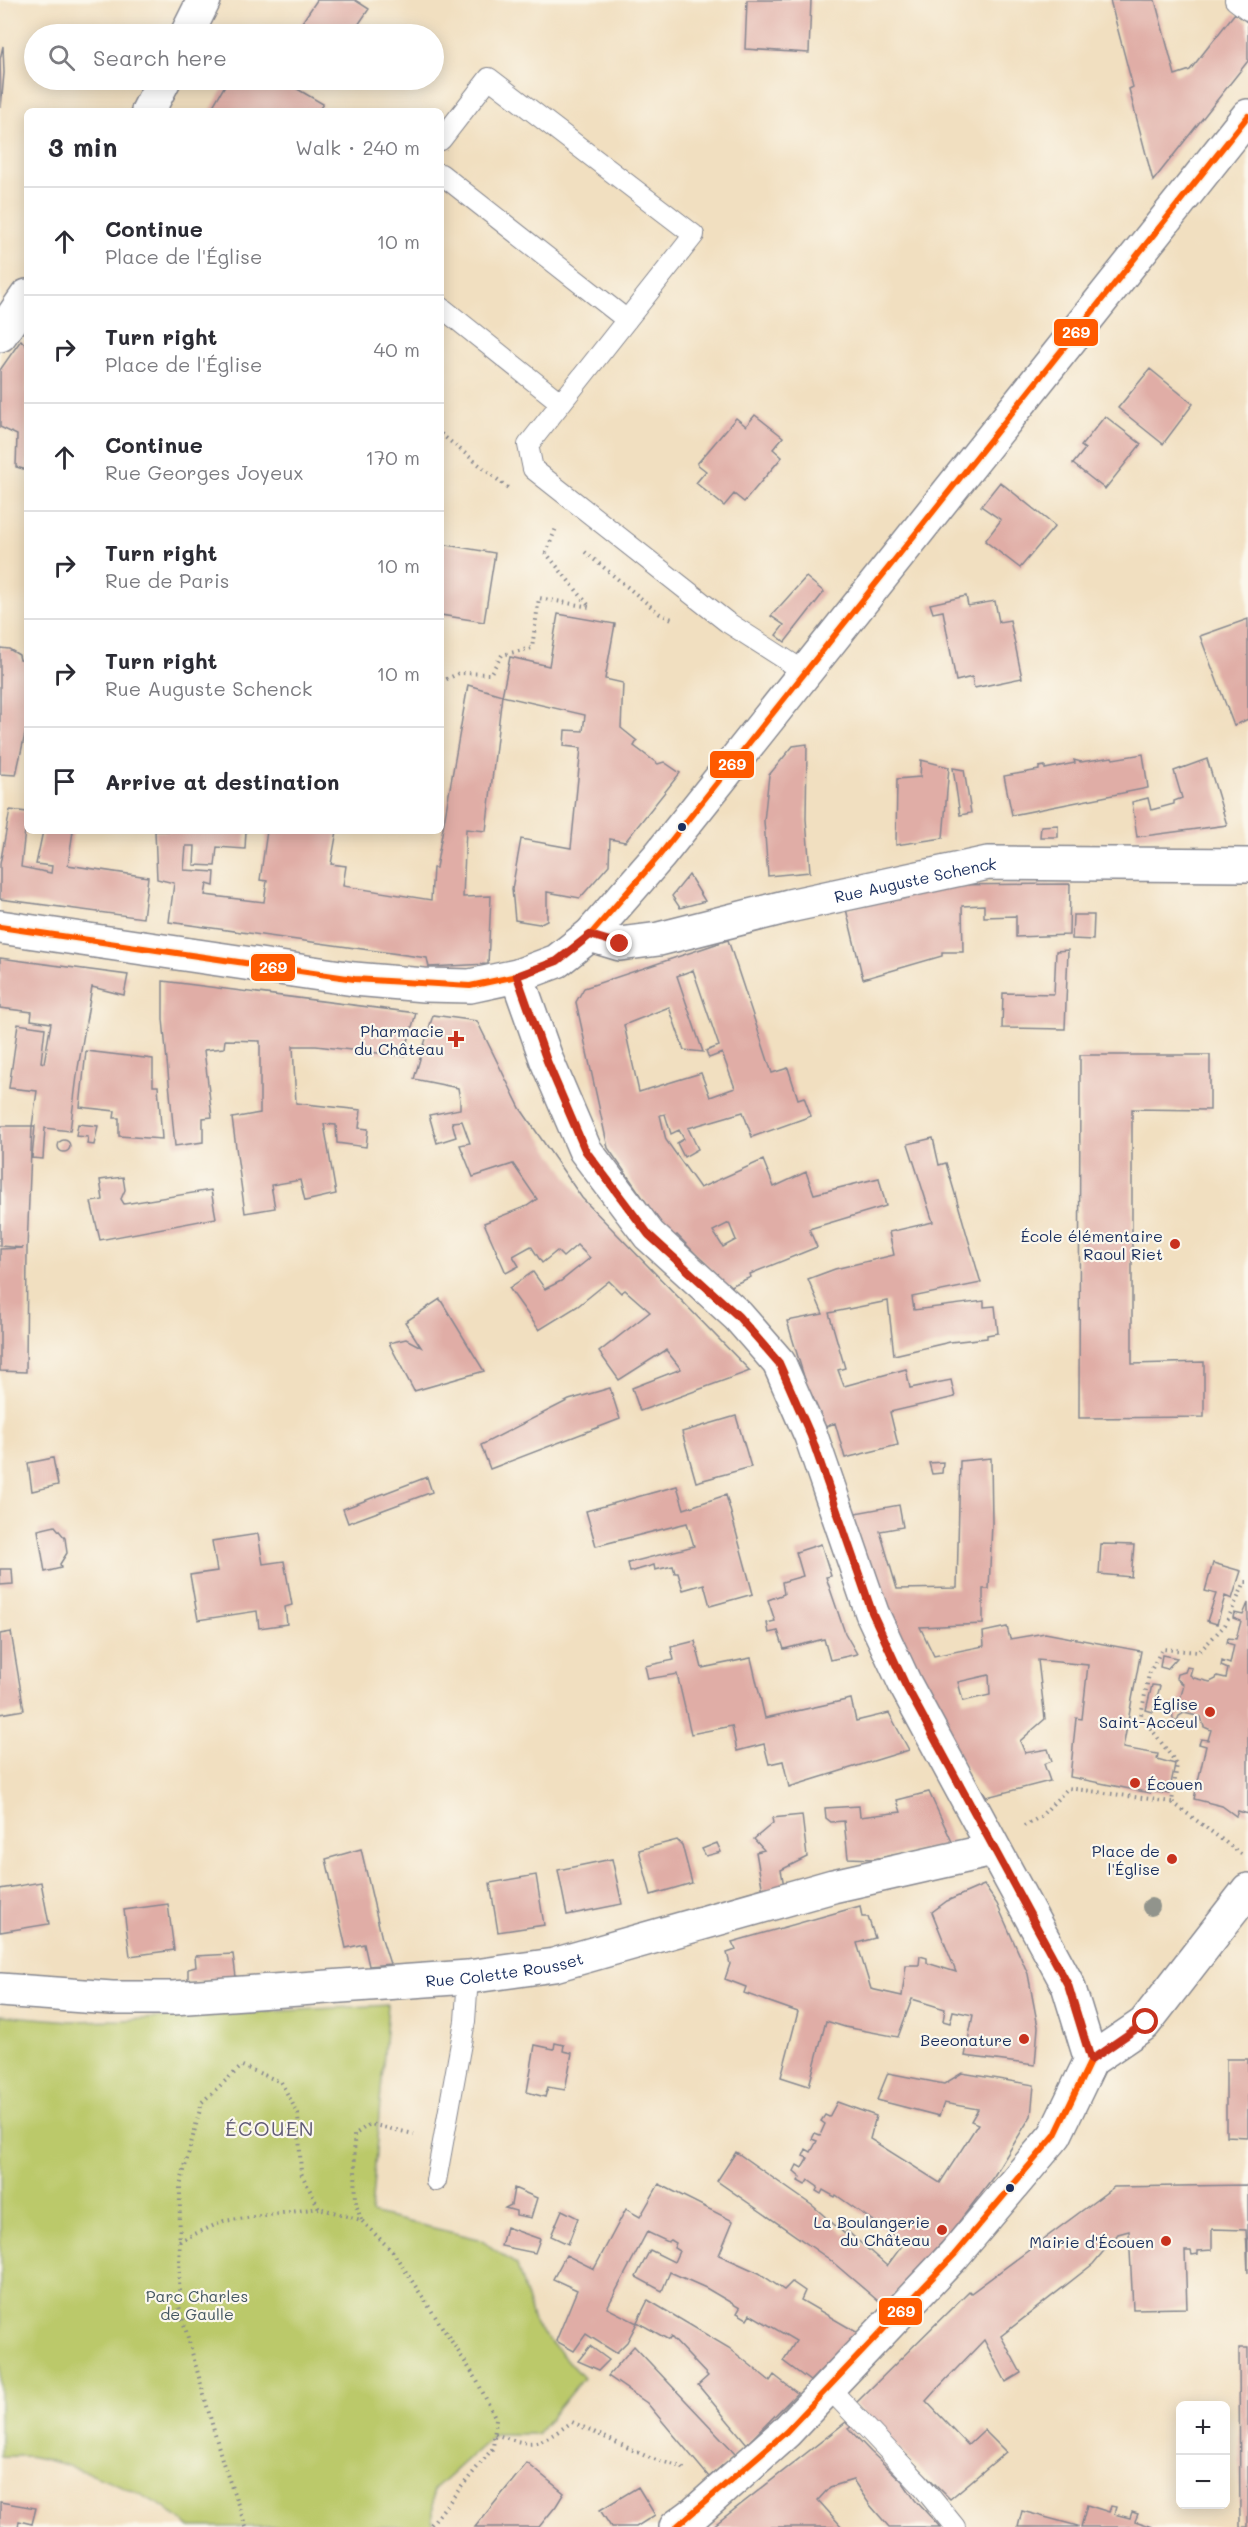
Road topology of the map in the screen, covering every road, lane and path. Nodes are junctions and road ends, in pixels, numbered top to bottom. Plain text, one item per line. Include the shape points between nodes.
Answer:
1 (204, 0) edge
2 (1235, 0) edge
3 (1248, 10) edge
4 (192, 24) edge
5 (159, 90) edge
6 (150, 108) edge
7 (1248, 116) edge
8 (444, 136) edge
9 (444, 176) edge
10 (24, 300) edge
11 (444, 308) edge
12 (627, 320) junction
13 (0, 335) edge
14 (561, 404) junction
15 (556, 528) dead end
16 (805, 672) junction
17 (444, 680) edge
18 (1248, 865) edge
19 (0, 927) edge
20 (590, 935) junction
21 (517, 976) junction
22 (1248, 1582) edge
23 (1172, 1802) junction
24 (993, 1850) junction
25 (1248, 1859) edge
26 (1248, 1890) edge
27 (468, 1977) junction
28 (0, 1990) edge
29 (1091, 2060) junction
30 (445, 2135) junction
31 (436, 2181) dead end
32 (319, 2208) junction
33 (361, 2220) junction
34 (179, 2241) junction
35 (828, 2388) junction
36 (495, 2434) junction
37 (709, 2500) junction
38 (246, 2527) edge
39 (429, 2527) edge
40 (676, 2527) edge
41 (955, 2527) edge

1 - 4 main road
2 - 3 lane
5 - 6 main road
7 - 16 main road
8 - 12 lane via 489,78 694,235
9 - 12 lane
10 - 13 main road
11 - 14 lane
12 - 14 lane
14 - 16 lane via 528,445 533,469 728,622
15 - 17 path via 546,553 590,607 539,598 532,648 502,655 490,674 459,673
16 - 20 main road via 659,856
18 - 20 main road, Rue Auguste Schenck via 988,863 659,939 620,944
19 - 21 main road via 378,981 470,986
20 - 21 main road via 557,961
21 - 24 main road via 585,1150 649,1235 738,1316 779,1363 811,1436 872,1612 905,1684
22 - 23 path via 1225,1625 1199,1652 1162,1649 1149,1674 1141,1715 1177,1764
23 - 24 path via 1068,1788 1040,1817 1009,1834
23 - 25 path
24 - 27 main road, Rue Colette Rousset via 833,1886 554,1965
24 - 29 main road via 1068,1985
26 - 29 main road via 1144,2024
27 - 28 main road, Rue Colette Rousset via 173,1998
27 - 30 lane via 465,2021
29 - 35 main road via 1055,2135 954,2255
30 - 31 lane
30 - 33 path via 409,2134 370,2124 354,2134 356,2204
32 - 33 path
32 - 34 path via 224,2221
32 - 34 path via 301,2173 298,2114 280,2082 242,2066 202,2102 180,2186
33 - 36 path via 393,2252 475,2377 496,2419
34 - 38 path via 179,2306 223,2463
35 - 37 main road via 786,2432
35 - 41 lane via 920,2484
36 - 37 path via 525,2445 546,2440 572,2422 650,2458 682,2467
36 - 39 path via 493,2448
37 - 40 main road

